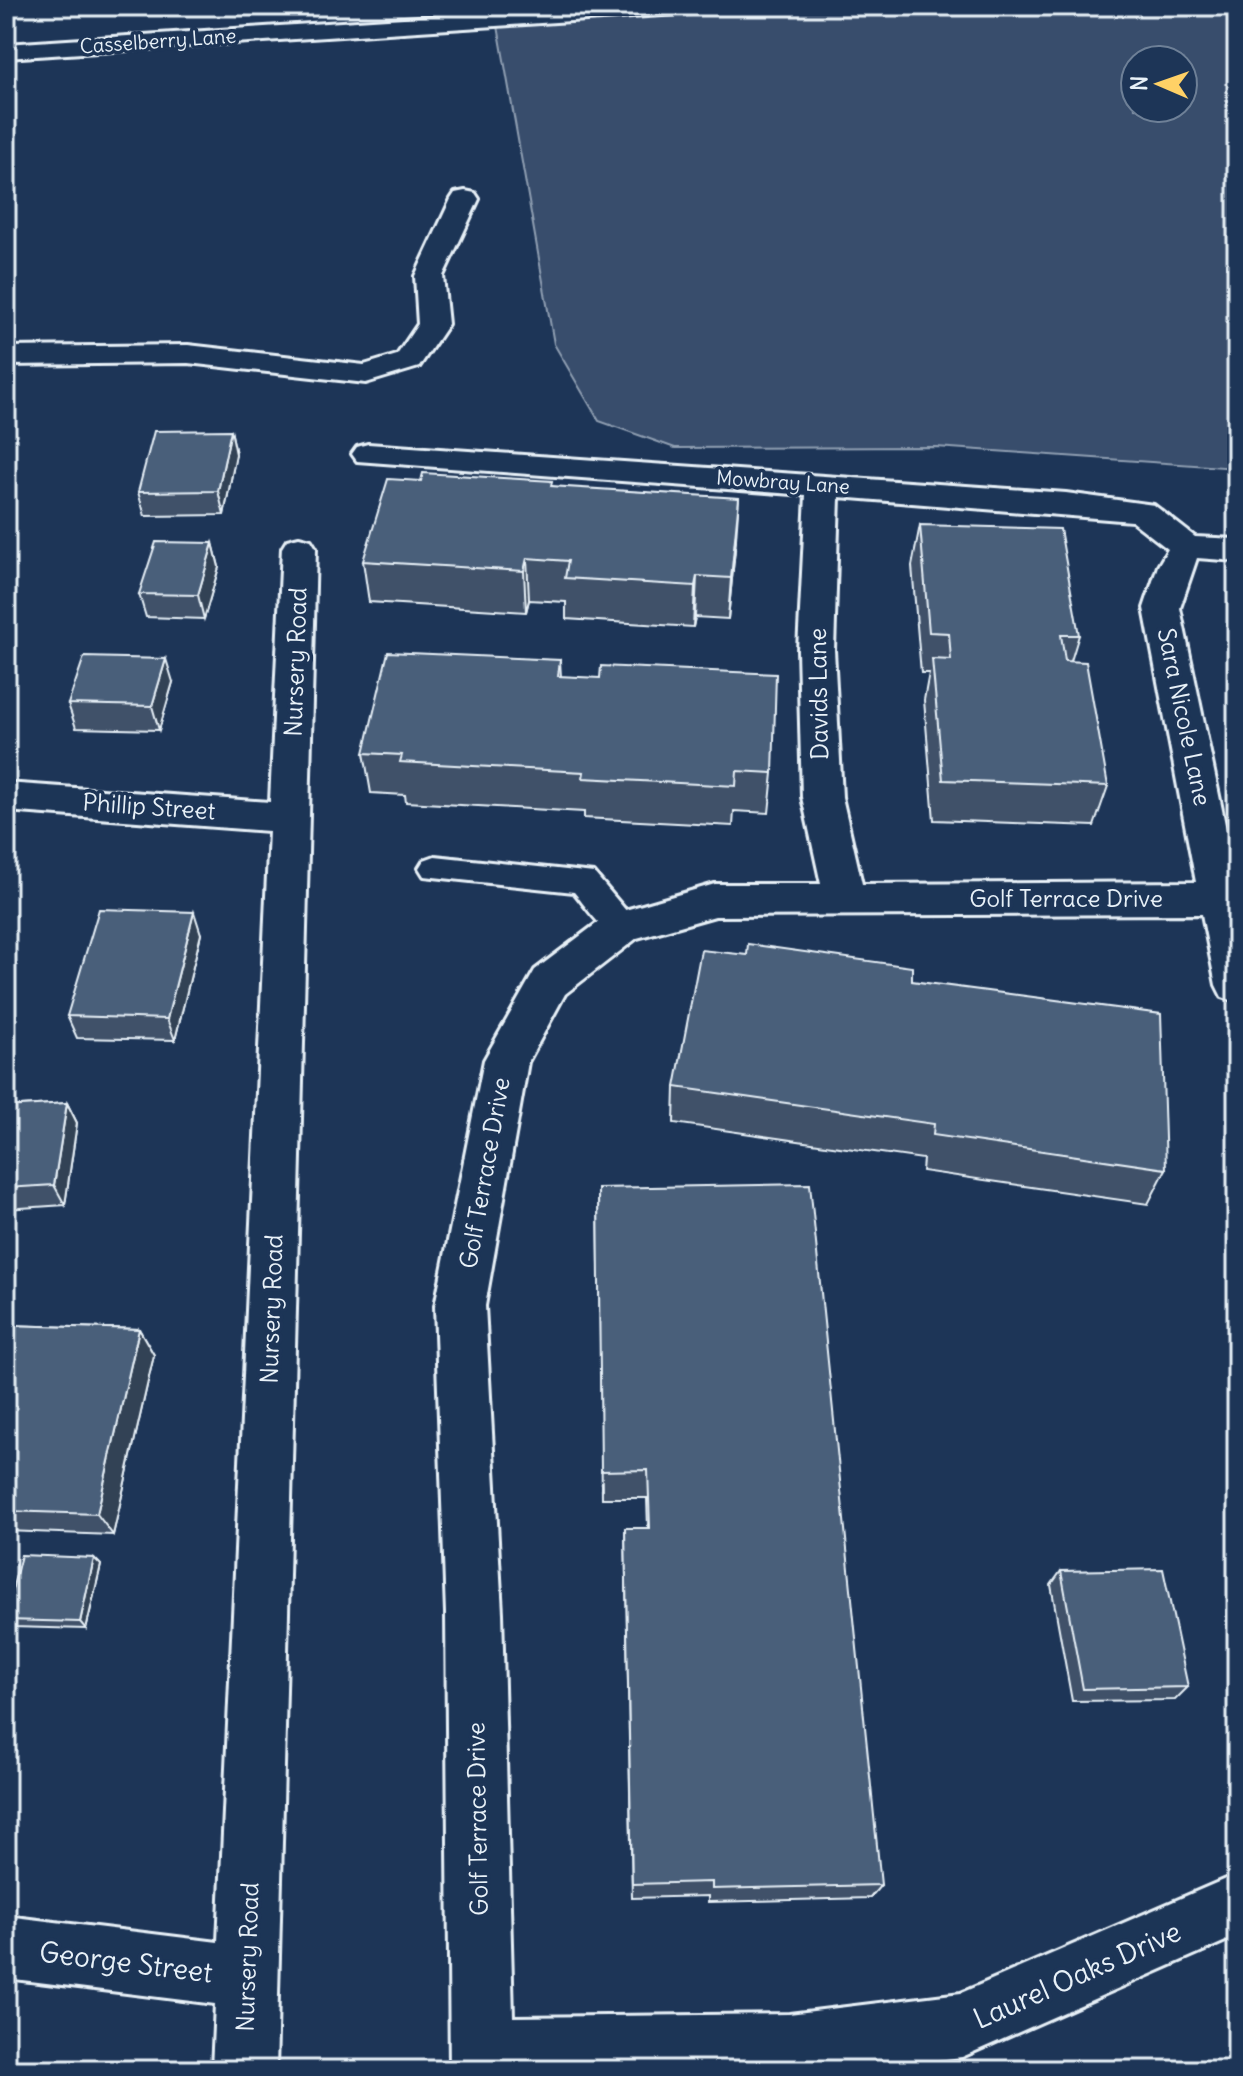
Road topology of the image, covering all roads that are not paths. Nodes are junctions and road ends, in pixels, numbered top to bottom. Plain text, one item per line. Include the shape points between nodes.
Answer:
1 (693, 6) edge
2 (6, 51) edge
3 (465, 199) dead end
4 (6, 356) edge
5 (368, 454) dead end
6 (823, 485) junction
7 (1186, 547) junction
8 (299, 548) dead end
9 (1237, 550) edge
10 (6, 797) edge
11 (291, 818) junction
12 (435, 868) dead end
13 (1221, 898) junction
14 (845, 900) junction
15 (623, 926) junction
16 (1237, 985) edge
17 (1237, 1905) edge
18 (6, 1947) edge
19 (246, 1977) junction
20 (874, 2053) edge
21 (482, 2060) edge
22 (244, 2070) edge

1 - 2 street, Casselberry Lane
3 - 4 street via 429,276 433,324 408,361 366,374 188,354
5 - 6 street, Mowbray Lane
6 - 7 street, Mowbray Lane via 1142,512
6 - 14 street, Davids Lane via 816,650 822,797
7 - 9 street
7 - 13 street, Sara Nicole Lane via 1162,608
8 - 11 street, Nursery Road
10 - 11 street, Phillip Street
11 - 19 street, Nursery Road
12 - 15 lane via 583,881
13 - 14 street, Golf Terrace Drive
13 - 16 street, Sara Nicole Lane
14 - 15 street, Golf Terrace Drive via 715,900
15 - 21 street, Golf Terrace Drive via 550,982 506,1060 460,1306 474,1613
17 - 20 street, Laurel Oaks Drive via 962,2025
18 - 19 street, George Street
19 - 22 street, Nursery Road
20 - 21 street, Laurel Oaks Drive via 789,2046

